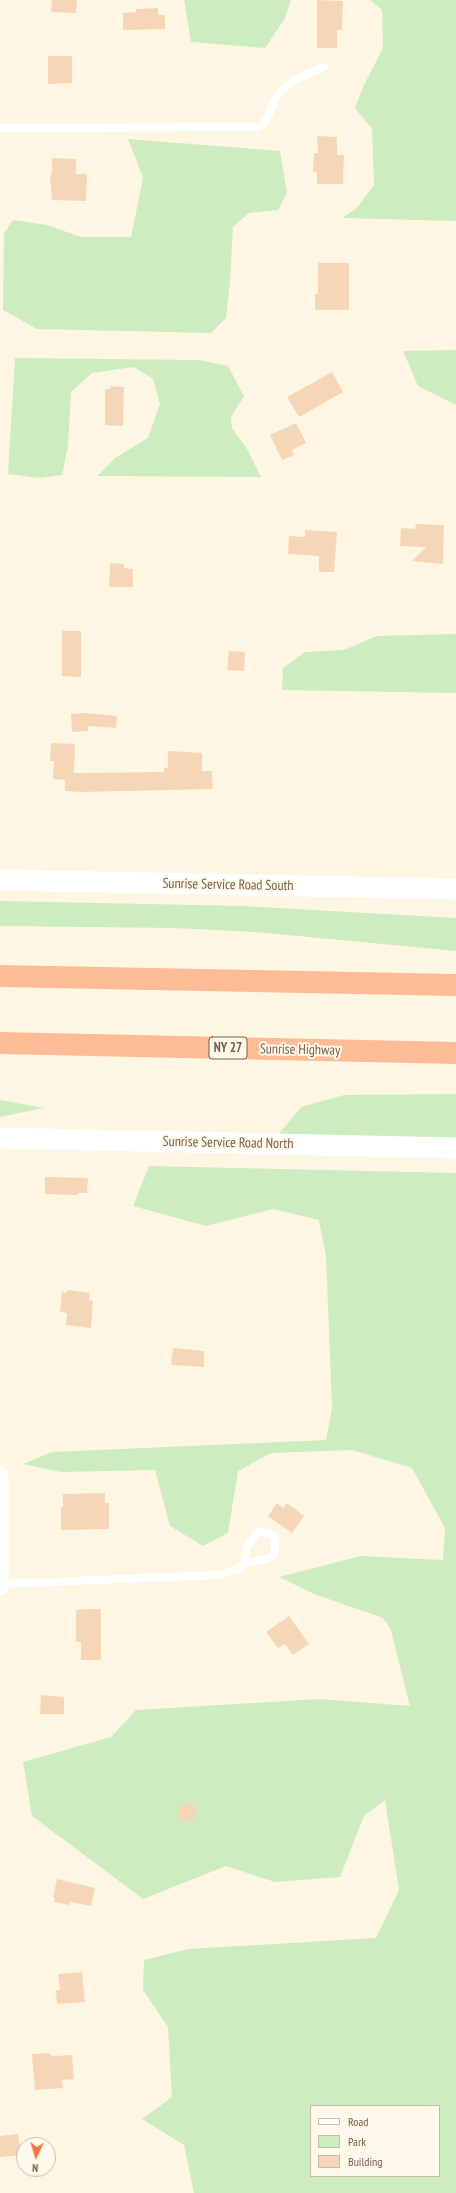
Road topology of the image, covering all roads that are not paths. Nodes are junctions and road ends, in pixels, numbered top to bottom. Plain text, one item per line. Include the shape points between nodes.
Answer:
1 (324, 67) dead end
2 (0, 128) edge
3 (0, 880) edge
4 (456, 889) edge
5 (0, 976) edge
6 (456, 985) edge
7 (0, 1043) edge
8 (456, 1053) edge
9 (0, 1138) edge
10 (456, 1148) edge
11 (0, 1475) edge
12 (244, 1563) junction
13 (0, 1584) edge
14 (0, 1587) edge

1 - 2 lane via 300,78 279,92 269,117 259,127
3 - 4 street, Sunrise Service Road South
5 - 6 highway
7 - 8 highway, Sunrise Highway / NY 27
9 - 10 street, Sunrise Service Road North
11 - 13 street
12 - 12 lane via 247,1546 259,1531 274,1535 276,1547 273,1556
12 - 13 lane via 239,1569 218,1575
13 - 14 street

